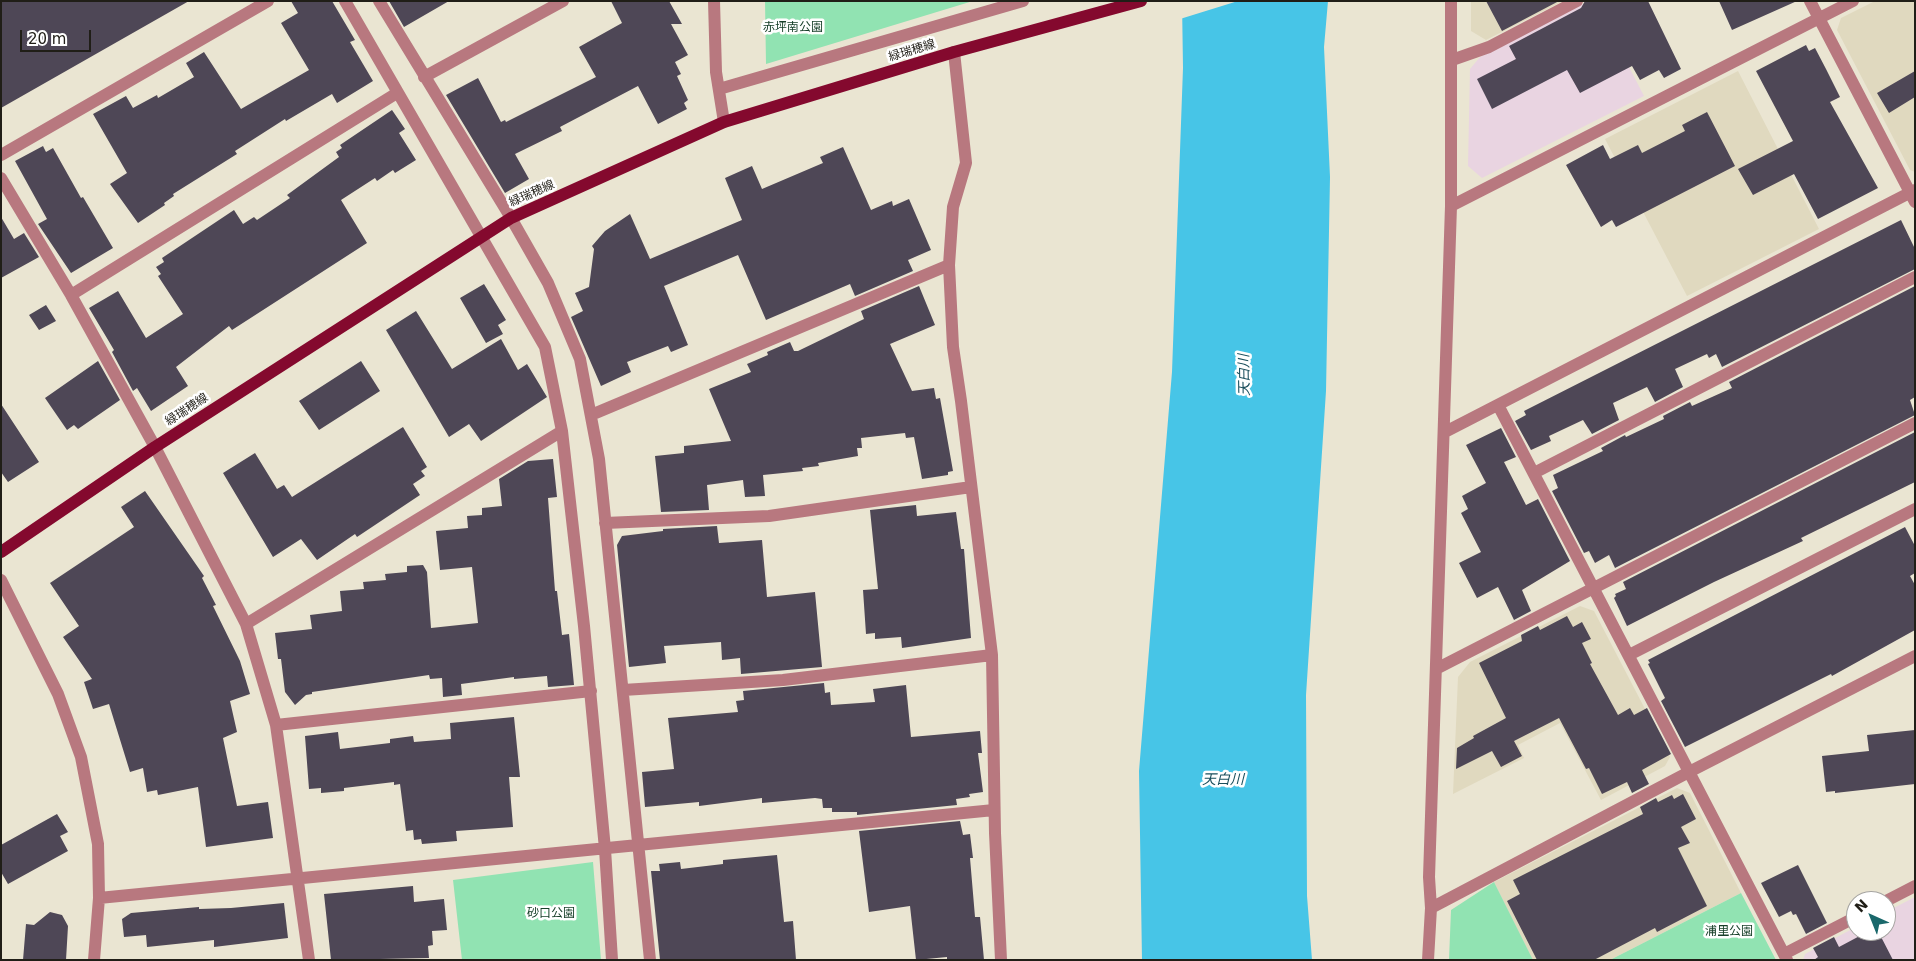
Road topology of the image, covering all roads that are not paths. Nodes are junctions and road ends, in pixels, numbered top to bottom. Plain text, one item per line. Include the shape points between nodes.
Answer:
1 (268, 1) edge
2 (345, 1) edge
3 (379, 1) edge
4 (563, 1) edge
5 (714, 1) edge
6 (1023, 1) edge
7 (1141, 1) edge
8 (1451, 1) edge
9 (1577, 1) edge
10 (1810, 1) edge
11 (1853, 1) edge
12 (1819, 19) junction
13 (954, 52) junction
14 (1452, 60) junction
15 (424, 77) junction
16 (719, 89) junction
17 (397, 93) junction
18 (724, 122) junction
19 (1, 155) edge
20 (1, 178) edge
21 (1913, 195) edge
22 (1451, 206) junction
23 (511, 218) junction
24 (480, 237) junction
25 (949, 266) junction
26 (1915, 277) edge
27 (71, 295) junction
28 (1498, 405) junction
29 (591, 415) junction
30 (1915, 424) edge
31 (562, 431) junction
32 (1445, 432) junction
33 (155, 447) junction
34 (1534, 473) junction
35 (971, 486) junction
36 (1915, 509) edge
37 (605, 523) junction
38 (1, 552) edge
39 (1, 580) edge
40 (1594, 588) junction
41 (246, 624) junction
42 (992, 655) junction
43 (1629, 656) junction
44 (1915, 656) edge
45 (1436, 669) junction
46 (623, 690) junction
47 (591, 691) junction
48 (276, 725) junction
49 (1689, 772) junction
50 (994, 810) junction
51 (639, 844) junction
52 (605, 849) junction
53 (299, 879) junction
54 (1915, 886) edge
55 (1896, 896) edge
56 (99, 898) junction
57 (1431, 908) junction
58 (1846, 922) edge
59 (1785, 957) edge
60 (94, 960) edge
61 (309, 960) edge
62 (612, 960) edge
63 (650, 960) edge
64 (1001, 960) edge
65 (1428, 960) edge

1 - 19 street
2 - 17 street
3 - 15 street
4 - 15 street
5 - 16 street
6 - 16 street
7 - 13 main road, 緑瑞穂線
8 - 14 street
9 - 14 street via 1489,46
10 - 12 street
11 - 12 street
12 - 21 street
12 - 22 street
13 - 18 main road, 緑瑞穂線
13 - 25 street via 966,163 953,207
14 - 22 street
15 - 23 street
16 - 18 street
17 - 24 street
17 - 27 street
18 - 23 main road, 緑瑞穂線
20 - 27 street
21 - 28 street
22 - 32 street
23 - 24 main road, 緑瑞穂線
23 - 29 street via 548,283 580,359
24 - 31 street via 545,347
24 - 33 main road, 緑瑞穂線
25 - 29 street
25 - 35 street via 952,347
26 - 34 street
27 - 33 street
28 - 32 street
28 - 34 street
29 - 37 street
30 - 40 street
31 - 41 street
31 - 47 street
32 - 45 street
33 - 38 main road, 緑瑞穂線
33 - 41 street
34 - 40 street
35 - 37 street via 769,516
35 - 42 street
36 - 43 street
37 - 46 street
39 - 56 street via 58,694 81,756 98,844
40 - 43 street
40 - 45 street
41 - 48 street
42 - 46 street via 783,680
42 - 50 street
43 - 49 street
44 - 49 street
45 - 57 street via 1429,877
46 - 51 street
47 - 48 street
47 - 52 street
48 - 53 street
49 - 57 street
49 - 59 street
50 - 51 street
50 - 64 street
51 - 52 street
51 - 63 street
52 - 53 street
52 - 62 street
53 - 56 street
53 - 61 street
54 - 55 street
56 - 60 street
57 - 65 street
58 - 59 street

